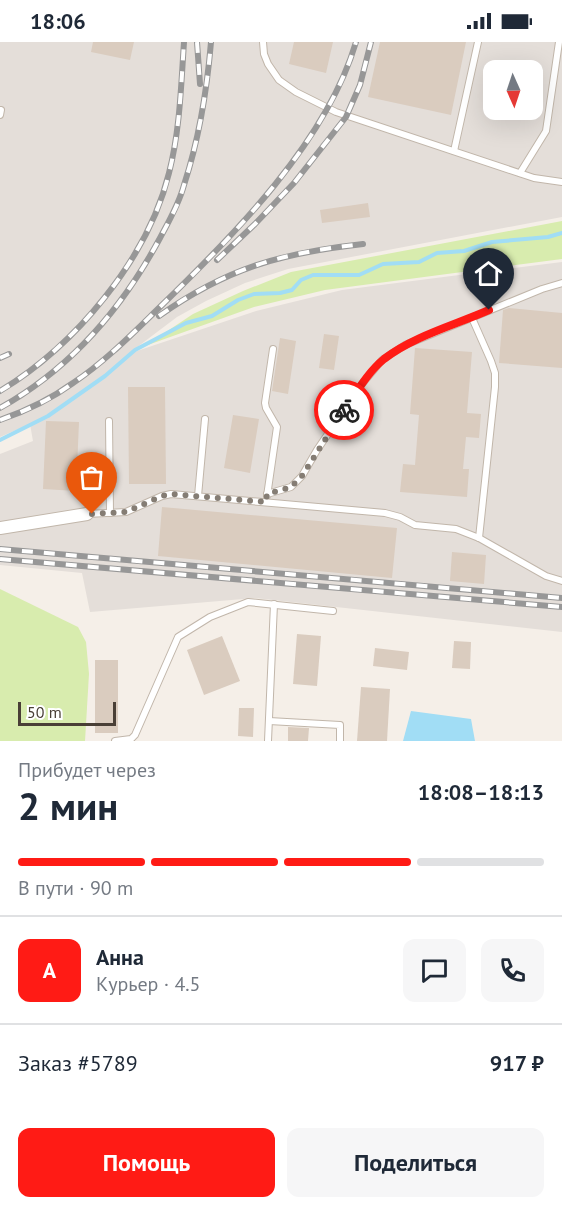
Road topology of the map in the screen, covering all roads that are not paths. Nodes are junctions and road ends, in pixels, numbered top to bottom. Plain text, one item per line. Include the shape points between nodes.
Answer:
1 (263, 42) edge
2 (478, 42) edge
3 (559, 42) edge
4 (454, 151) junction
5 (520, 173) junction
6 (562, 182) edge
7 (562, 283) edge
8 (472, 318) junction
9 (273, 349) dead end
10 (205, 419) dead end
11 (109, 421) dead end
12 (267, 494) junction
13 (198, 496) junction
14 (266, 502) junction
15 (110, 513) junction
16 (87, 514) joint
17 (0, 528) edge
18 (479, 538) junction
19 (562, 581) edge
20 (274, 604) junction
21 (333, 611) dead end
22 (269, 721) junction
23 (115, 741) edge
24 (268, 741) edge
25 (340, 741) edge

1 - 4 lane via 272,73 296,92 346,117
2 - 4 lane
3 - 5 lane via 546,131
4 - 5 lane
5 - 6 lane
7 - 8 lane
8 - 12 lane via 405,345 382,360 302,476 291,487
8 - 18 lane via 495,373
9 - 12 lane via 265,403 277,427
10 - 13 lane
11 - 15 lane
12 - 14 lane
13 - 14 lane
13 - 15 lane via 171,494 126,512
14 - 18 lane via 385,513 415,525 456,529
15 - 16 lane
16 - 17 street
18 - 19 lane
20 - 21 lane
20 - 22 lane
20 - 23 lane via 248,602 210,617 178,637 135,735
22 - 24 lane
22 - 25 lane via 340,725

